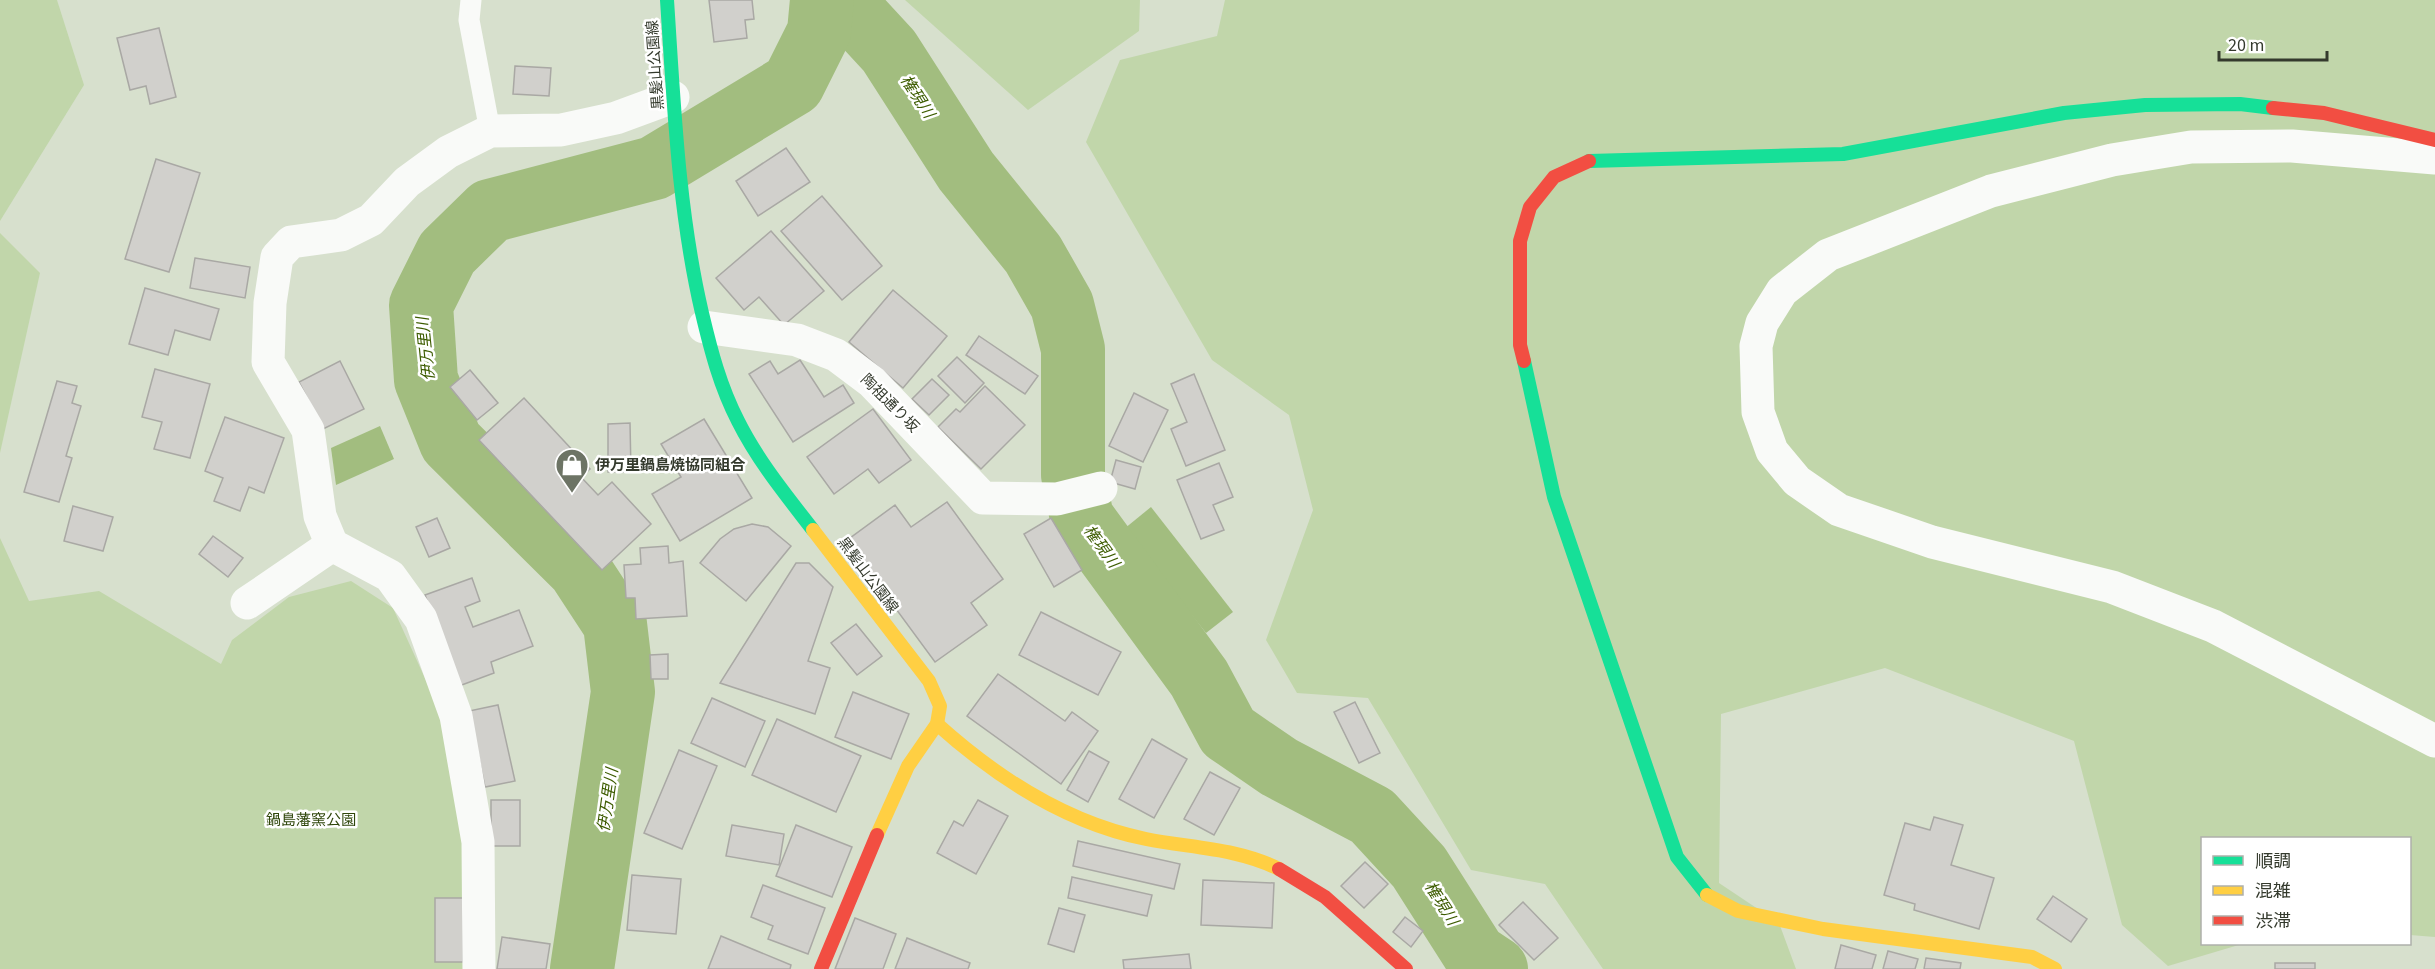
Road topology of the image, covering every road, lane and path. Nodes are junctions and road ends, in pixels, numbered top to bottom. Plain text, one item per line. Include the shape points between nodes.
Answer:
1 (471, 0) edge
2 (668, 0) edge
3 (674, 113) junction
4 (490, 131) junction
5 (2435, 140) edge
6 (2435, 158) edge
7 (704, 327) junction
8 (1096, 490) dead end
9 (332, 545) junction
10 (247, 603) dead end
11 (937, 724) junction
12 (2435, 741) edge
13 (480, 969) edge
14 (821, 969) edge
15 (1406, 969) edge
16 (2055, 969) edge

1 - 4 lane via 469,20
2 - 3 street, 黒髪山公園線
3 - 4 street via 616,118 561,130
3 - 7 street, 黒髪山公園線 via 680,192
4 - 9 street via 448,152 407,182 371,220 341,235 291,243 277,257 270,303 268,362 308,430 320,516
5 - 16 street via 2312,112 2241,104 2145,105 2064,114 1843,153 1590,160 1554,177 1530,207 1520,241 1520,345 1554,497 1677,857 1704,894 1738,911 1823,929 2032,957
6 - 12 street via 2292,146 2191,147 2112,160 1990,190 1828,255 1782,291 1762,323 1756,346 1758,412 1772,451 1797,481 1839,510 1932,542 2122,590 2213,626
7 - 8 street, 陶祖通り坂 via 797,340 836,355 872,382 983,498 1057,499
7 - 11 street, 黒髪山公園線 via 715,368 738,421 769,473 929,681 940,706
9 - 10 street
9 - 13 street via 390,576 421,619 456,716 478,842
11 - 14 street via 908,766
11 - 15 street via 1018,788 1066,814 1129,836 1221,849 1270,864 1313,887

